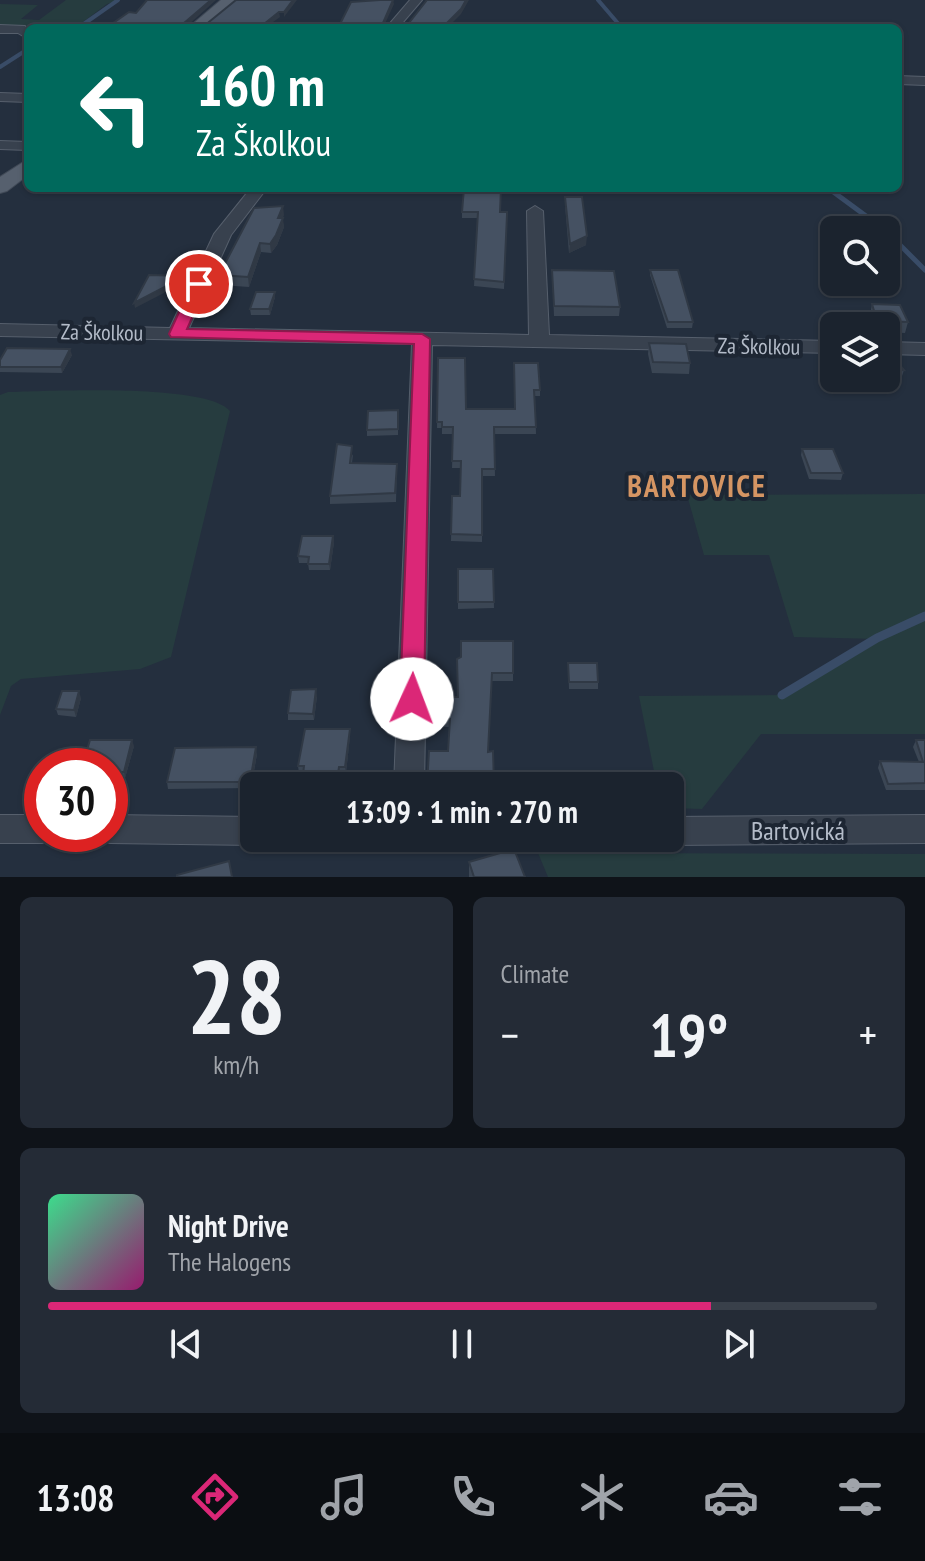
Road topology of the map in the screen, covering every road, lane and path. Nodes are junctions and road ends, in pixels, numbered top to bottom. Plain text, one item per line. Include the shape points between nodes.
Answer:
1 (230, 0) edge
2 (416, 0) edge
3 (201, 24) edge
4 (395, 24) edge
5 (0, 29) edge
6 (24, 32) edge
7 (902, 80) edge
8 (925, 81) edge
9 (0, 97) edge
10 (24, 98) edge
11 (0, 145) edge
12 (24, 146) edge
13 (24, 168) edge
14 (0, 187) edge
15 (256, 192) edge
16 (535, 211) dead end
17 (0, 330) edge
18 (177, 334) junction
19 (422, 339) junction
20 (539, 341) junction
21 (820, 347) edge
22 (900, 348) edge
23 (925, 349) edge
24 (409, 772) edge
25 (0, 829) edge
26 (24, 829) edge
27 (128, 829) edge
28 (925, 829) edge
29 (240, 831) edge
30 (684, 831) edge

1 - 3 main road
2 - 4 street
5 - 6 street
7 - 8 street
9 - 10 street
11 - 12 street
13 - 14 main road
15 - 18 street via 223,234
16 - 20 street
17 - 18 street, Za Školkou
18 - 19 street, Za Školkou
19 - 20 street, Za Školkou
19 - 24 street
20 - 21 street, Za Školkou
22 - 23 street
25 - 26 street
27 - 29 street
28 - 30 street, Bartovická

